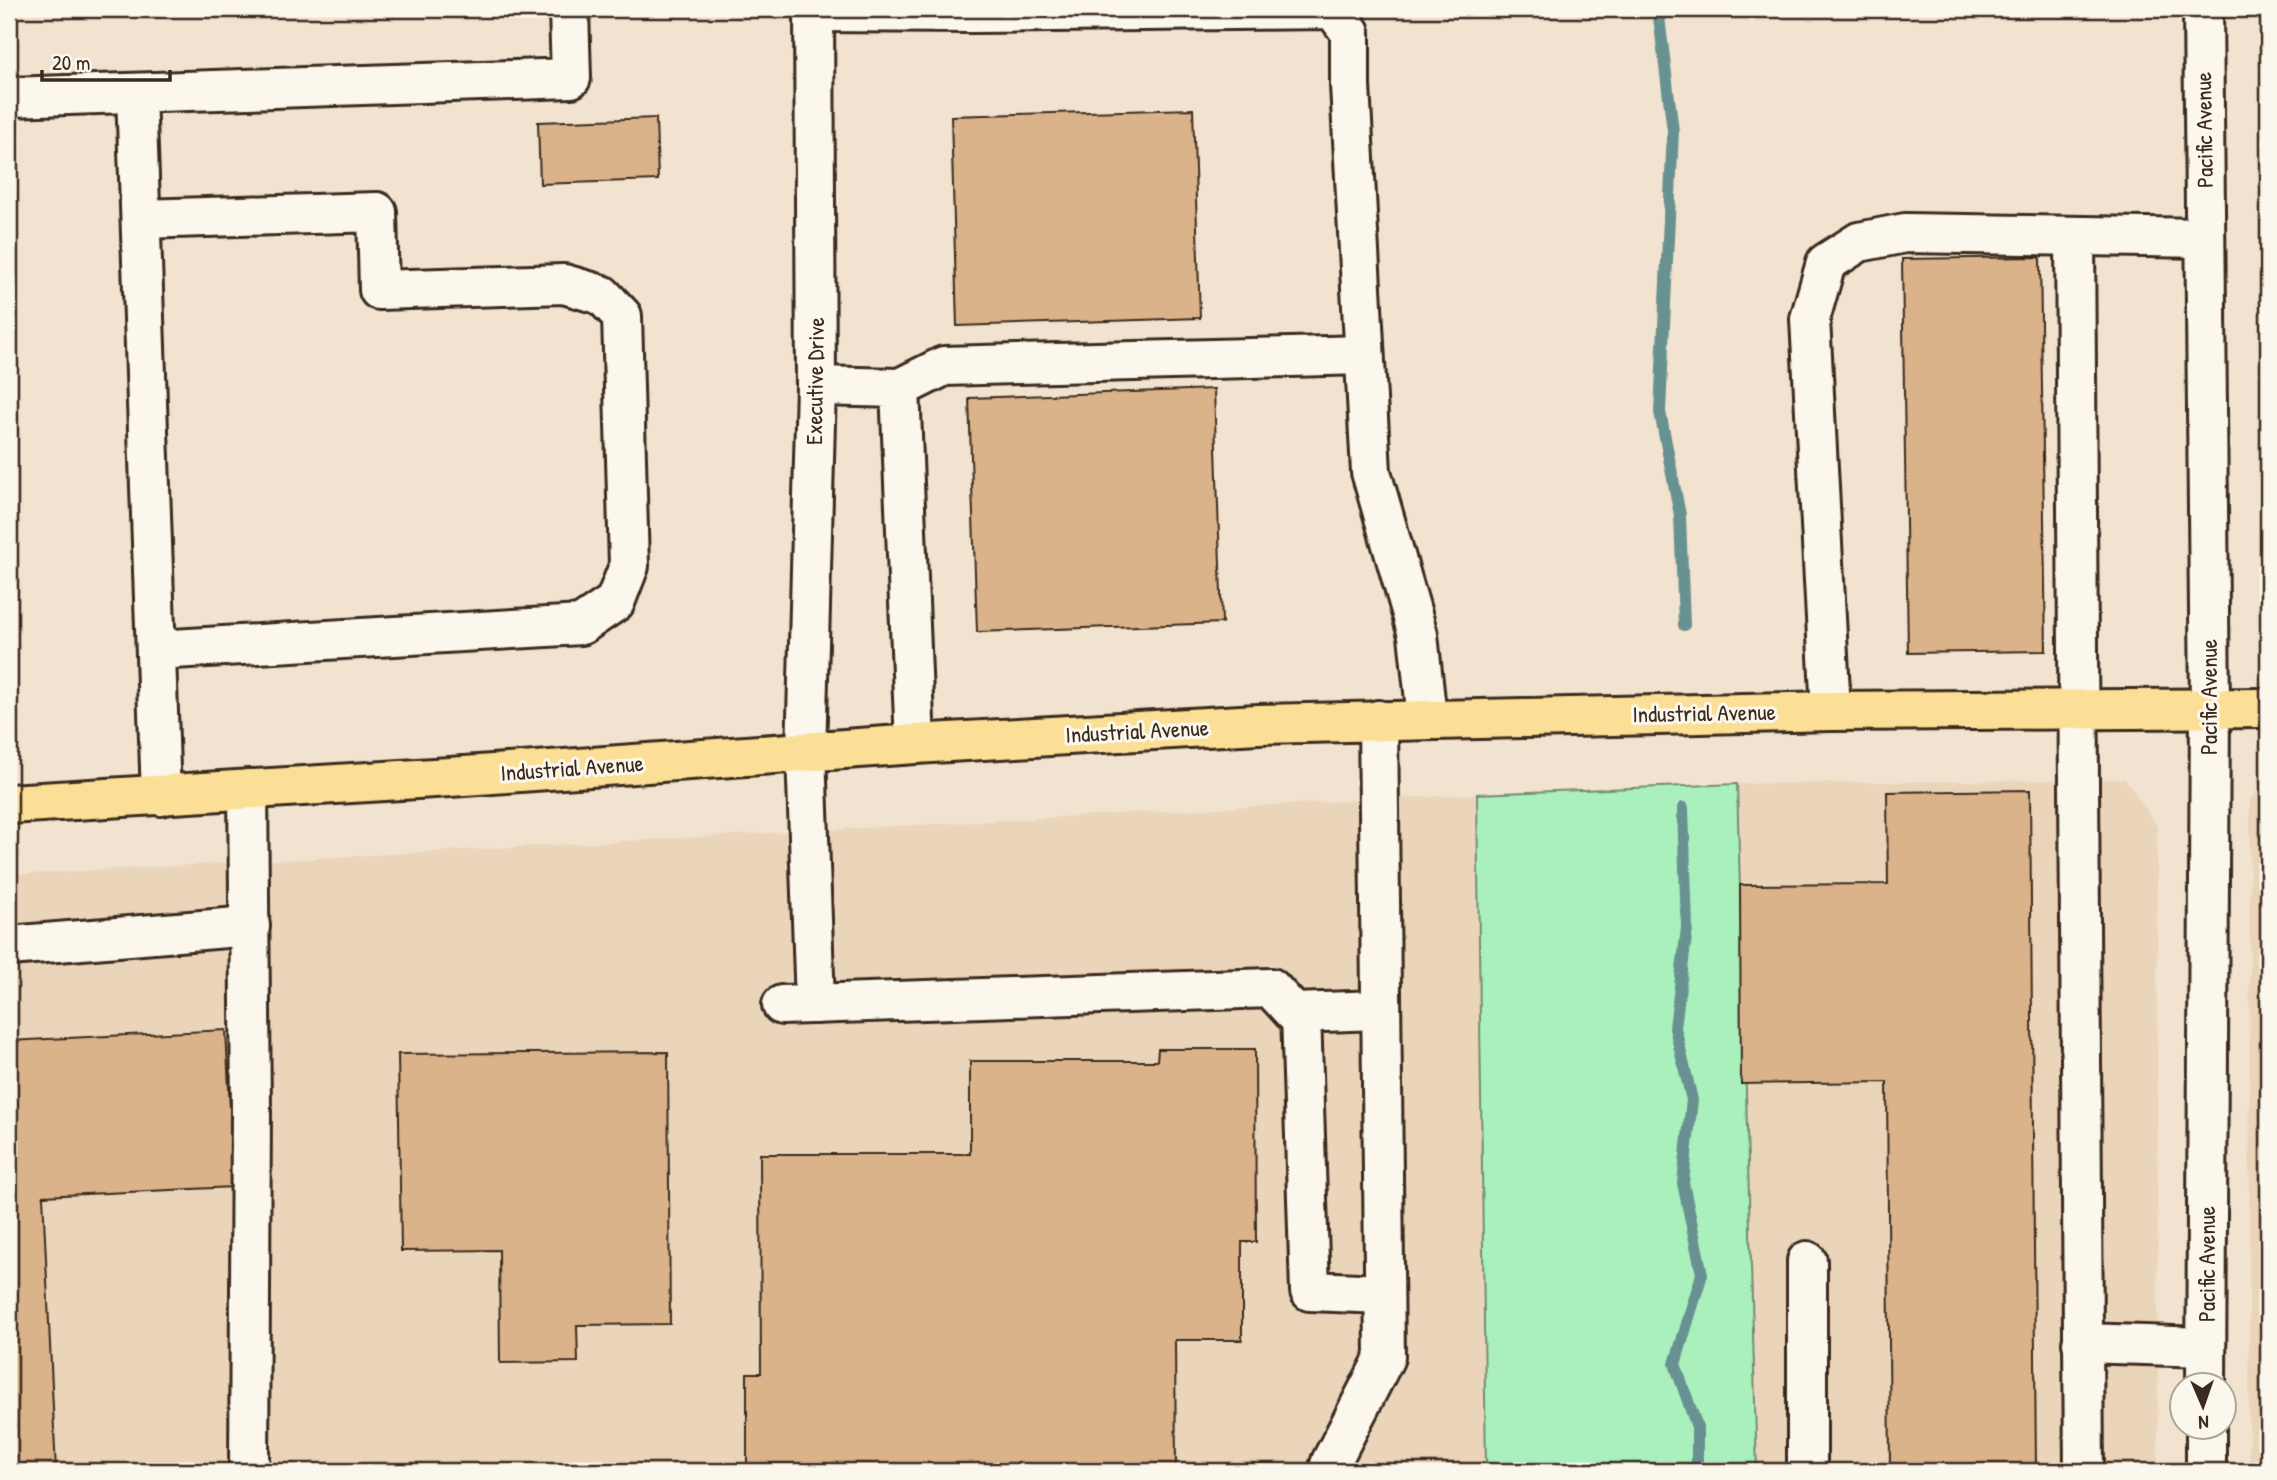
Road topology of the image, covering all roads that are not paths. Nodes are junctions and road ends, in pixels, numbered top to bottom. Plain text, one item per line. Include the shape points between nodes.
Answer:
1 (569, 9) edge
2 (2203, 9) edge
3 (814, 10) edge
4 (136, 93) junction
5 (9, 97) edge
6 (141, 219) junction
7 (2076, 236) junction
8 (2205, 238) junction
9 (1364, 355) junction
10 (816, 386) junction
11 (900, 388) junction
12 (156, 650) junction
13 (2210, 708) junction
14 (2268, 708) edge
15 (2080, 709) junction
16 (1831, 711) junction
17 (1427, 719) junction
18 (1378, 720) junction
19 (915, 744) junction
20 (806, 753) junction
21 (248, 789) junction
22 (161, 796) junction
23 (9, 804) edge
24 (250, 926) junction
25 (9, 946) edge
26 (1380, 1010) junction
27 (1301, 1013) junction
28 (1807, 1261) dead end
29 (1384, 1294) junction
30 (2082, 1343) junction
31 (2206, 1347) junction
32 (2206, 1372) edge
33 (2206, 1442) edge
34 (249, 1471) edge
35 (1328, 1471) edge
36 (1807, 1471) edge
37 (2084, 1471) edge
38 (2206, 1471) edge

1 - 4 street via 571,78
2 - 8 street, Pacific Avenue
3 - 9 street via 1333,9 1350,32
3 - 10 street, Executive Drive
4 - 5 street
4 - 6 street
6 - 12 street
6 - 12 street via 377,212 379,290 564,285 602,295 622,316 629,566 615,602 581,625
7 - 8 street
7 - 15 street
7 - 16 street via 1905,233 1858,242 1826,262 1810,319
8 - 13 street, Pacific Avenue
9 - 11 street via 944,366
9 - 17 street via 1371,472 1418,635
10 - 11 street
10 - 20 street, Executive Drive
11 - 19 street
12 - 22 street
13 - 14 main road, Industrial Avenue
13 - 15 main road, Industrial Avenue
13 - 31 street, Pacific Avenue
15 - 16 main road, Industrial Avenue
15 - 30 street
16 - 17 main road, Industrial Avenue
17 - 18 main road, Industrial Avenue
18 - 19 main road, Industrial Avenue
18 - 26 street
19 - 20 main road, Industrial Avenue
20 - 21 main road, Industrial Avenue
20 - 27 street, Executive Drive via 799,1004 1271,988 1294,1013
21 - 22 main road, Industrial Avenue
21 - 24 street
22 - 23 main road, Industrial Avenue
24 - 25 street
24 - 34 street
26 - 27 street
26 - 29 street
27 - 29 street via 1310,1291
28 - 36 street
29 - 35 street via 1385,1357
30 - 31 street
30 - 37 street
31 - 32 street, Pacific Avenue
33 - 38 street

